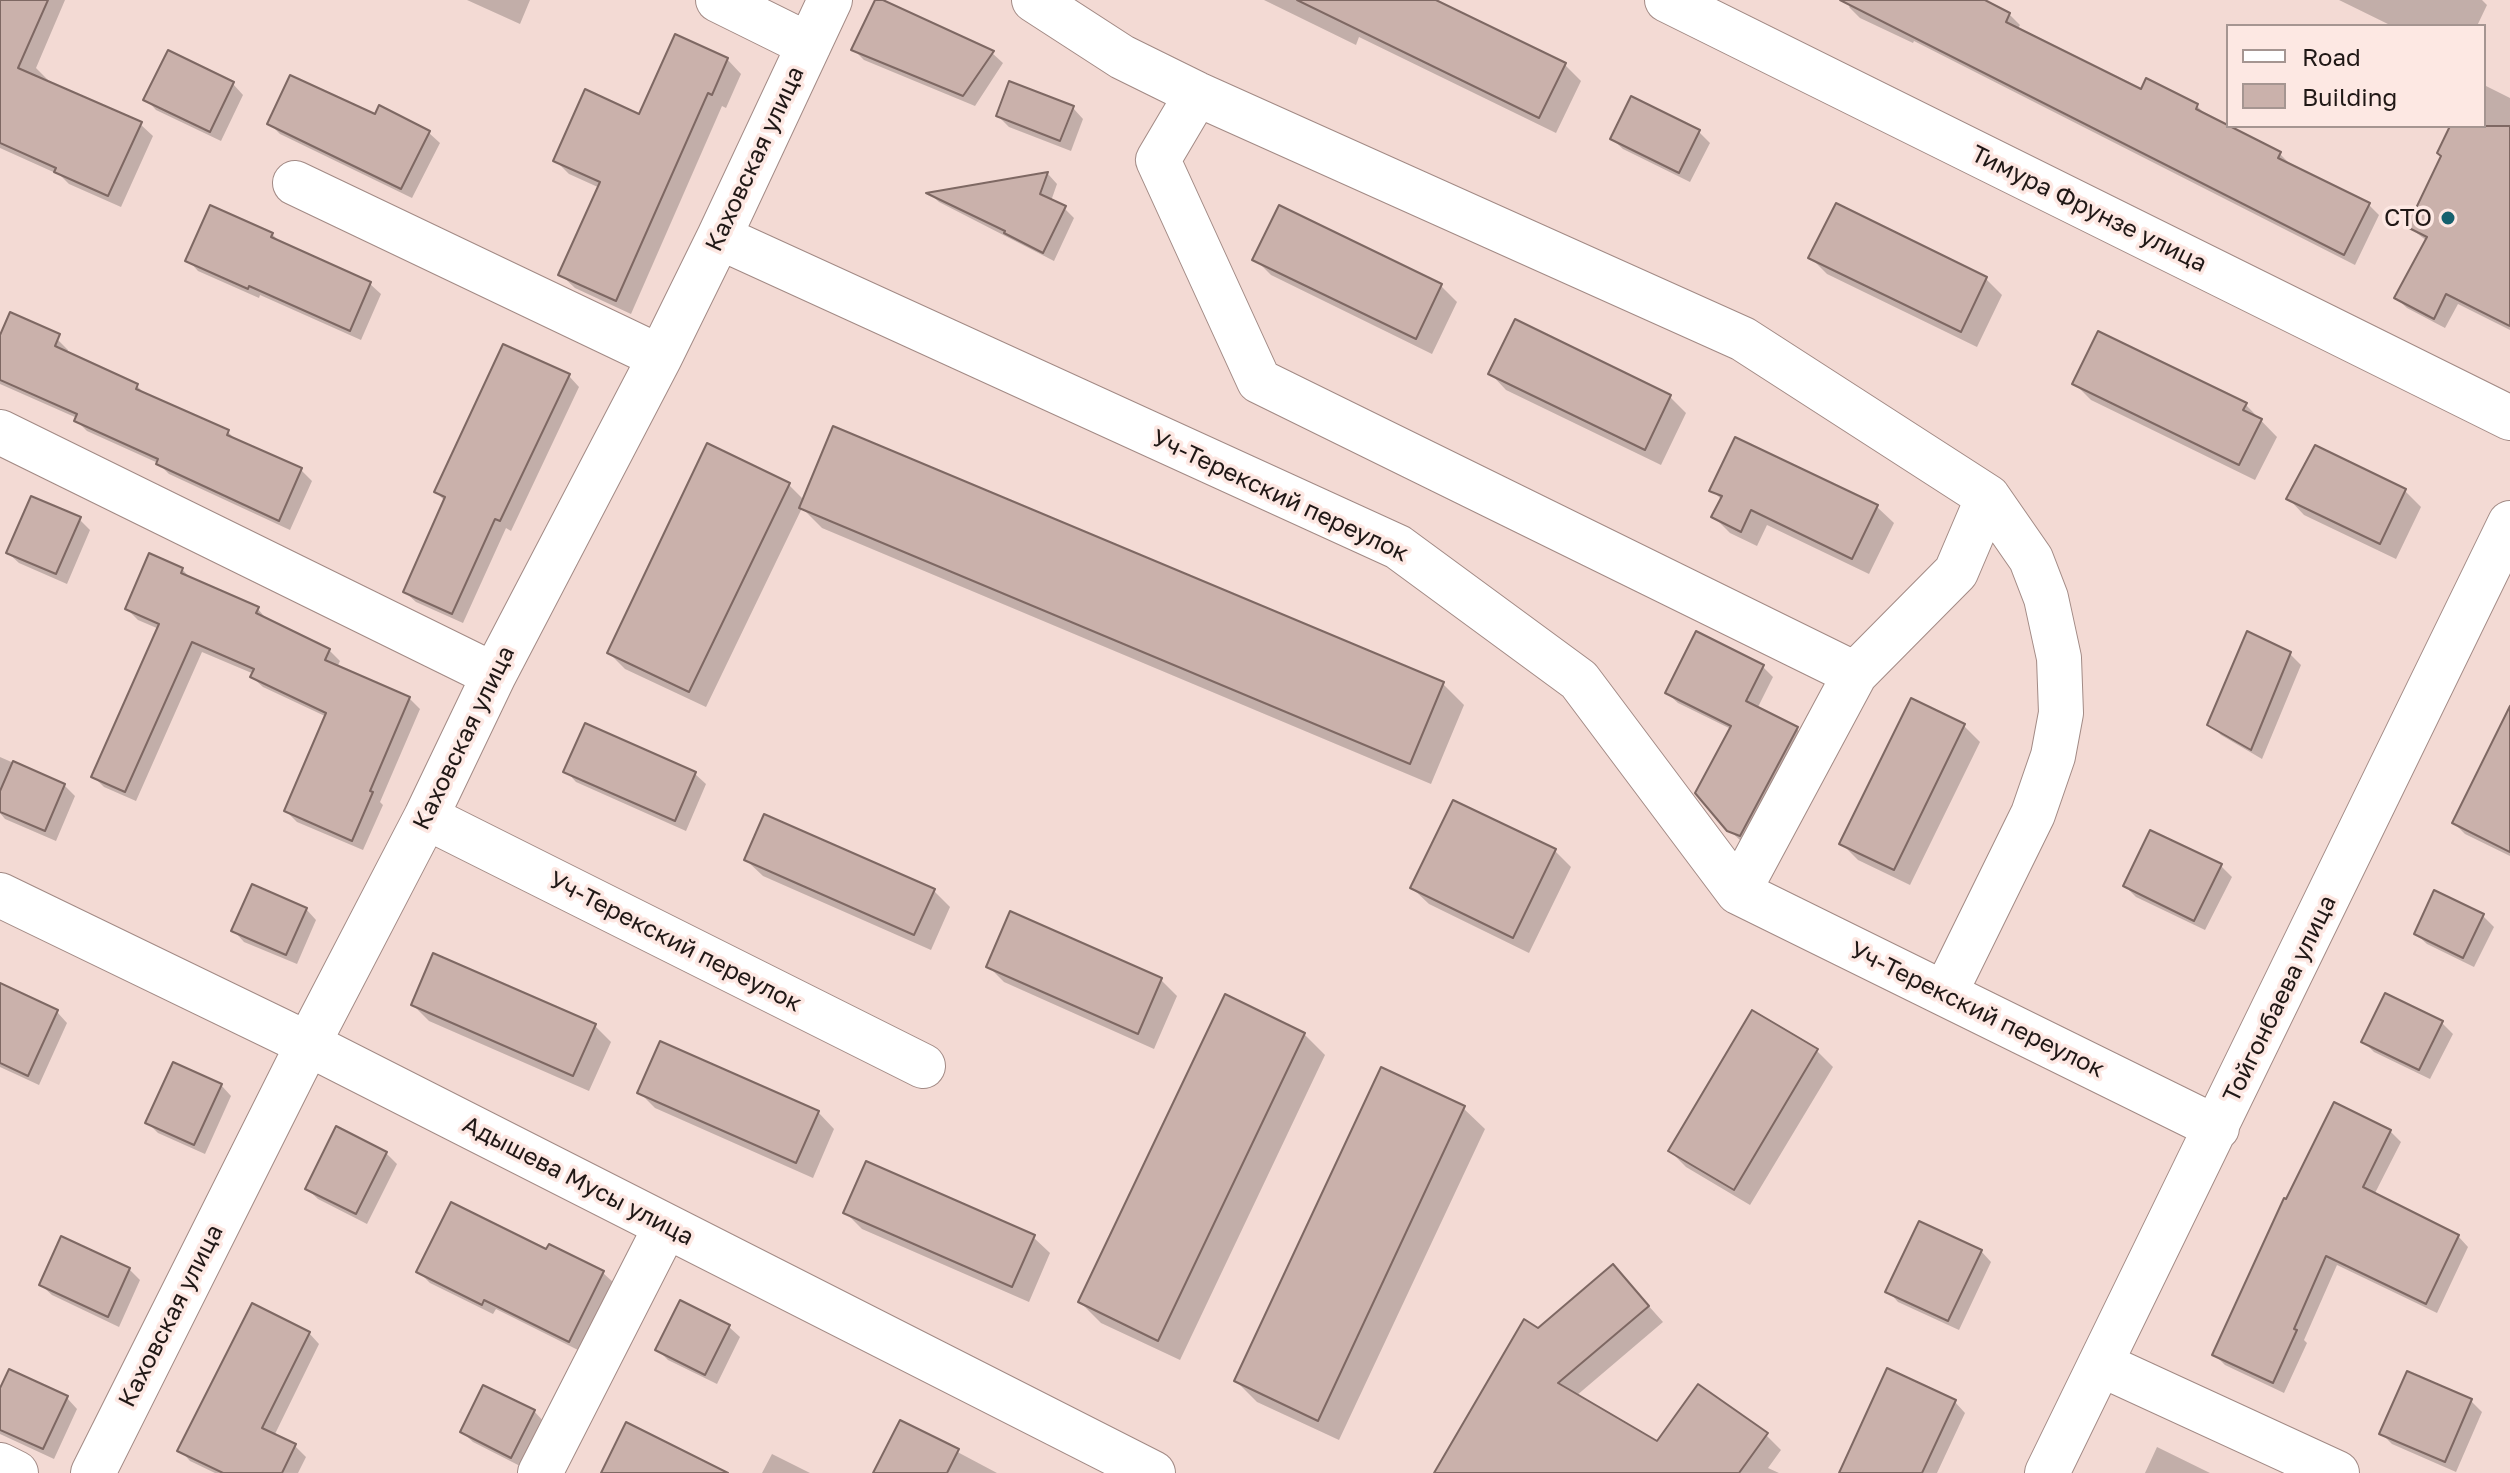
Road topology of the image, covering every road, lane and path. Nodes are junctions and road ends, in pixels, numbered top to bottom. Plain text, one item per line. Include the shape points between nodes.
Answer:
1 (718, 0) edge
2 (830, 0) edge
3 (1034, 0) edge
4 (1667, 0) edge
5 (809, 45) junction
6 (1197, 94) junction
7 (295, 183) dead end
8 (719, 237) junction
9 (660, 357) junction
10 (2510, 418) edge
11 (0, 432) edge
12 (1988, 497) junction
13 (2510, 523) edge
14 (1855, 674) junction
15 (494, 675) junction
16 (426, 817) junction
17 (1738, 892) junction
18 (0, 895) edge
19 (1945, 993) junction
20 (308, 1044) junction
21 (923, 1066) dead end
22 (2217, 1128) junction
23 (666, 1226) junction
24 (2100, 1364) junction
25 (0, 1465) edge
26 (16, 1473) edge
27 (93, 1473) edge
28 (540, 1473) edge
29 (1153, 1473) edge
30 (2047, 1473) edge
31 (2337, 1473) edge

1 - 5 street
2 - 5 street, Каховская улица
3 - 6 street via 1122,57
4 - 10 street, Тимура Фрунзе улица
5 - 8 street, Каховская улица
6 - 12 street via 1743,339
6 - 14 street via 1158,160 1259,381
7 - 9 street
8 - 9 street, Каховская улица
8 - 17 street, Уч-Терекский переулок via 1398,547 1579,680
9 - 15 street, Каховская улица
11 - 15 street
12 - 14 street via 1956,572
12 - 19 street via 2031,559 2046,598 2059,658 2061,713 2033,814
13 - 22 street, Тойгонбаева улица
14 - 17 street
15 - 16 street, Каховская улица
16 - 20 street, Каховская улица
16 - 21 street, Уч-Терекский переулок
17 - 19 street, Уч-Терекский переулок
18 - 20 street, Адышева Мусы улица
19 - 22 street, Уч-Терекский переулок
20 - 23 street, Адышева Мусы улица
20 - 27 street, Каховская улица
22 - 24 street, Тойгонбаева улица
23 - 28 street
23 - 29 street, Адышева Мусы улица
24 - 30 street, Тойгонбаева улица
24 - 31 street
25 - 26 street

